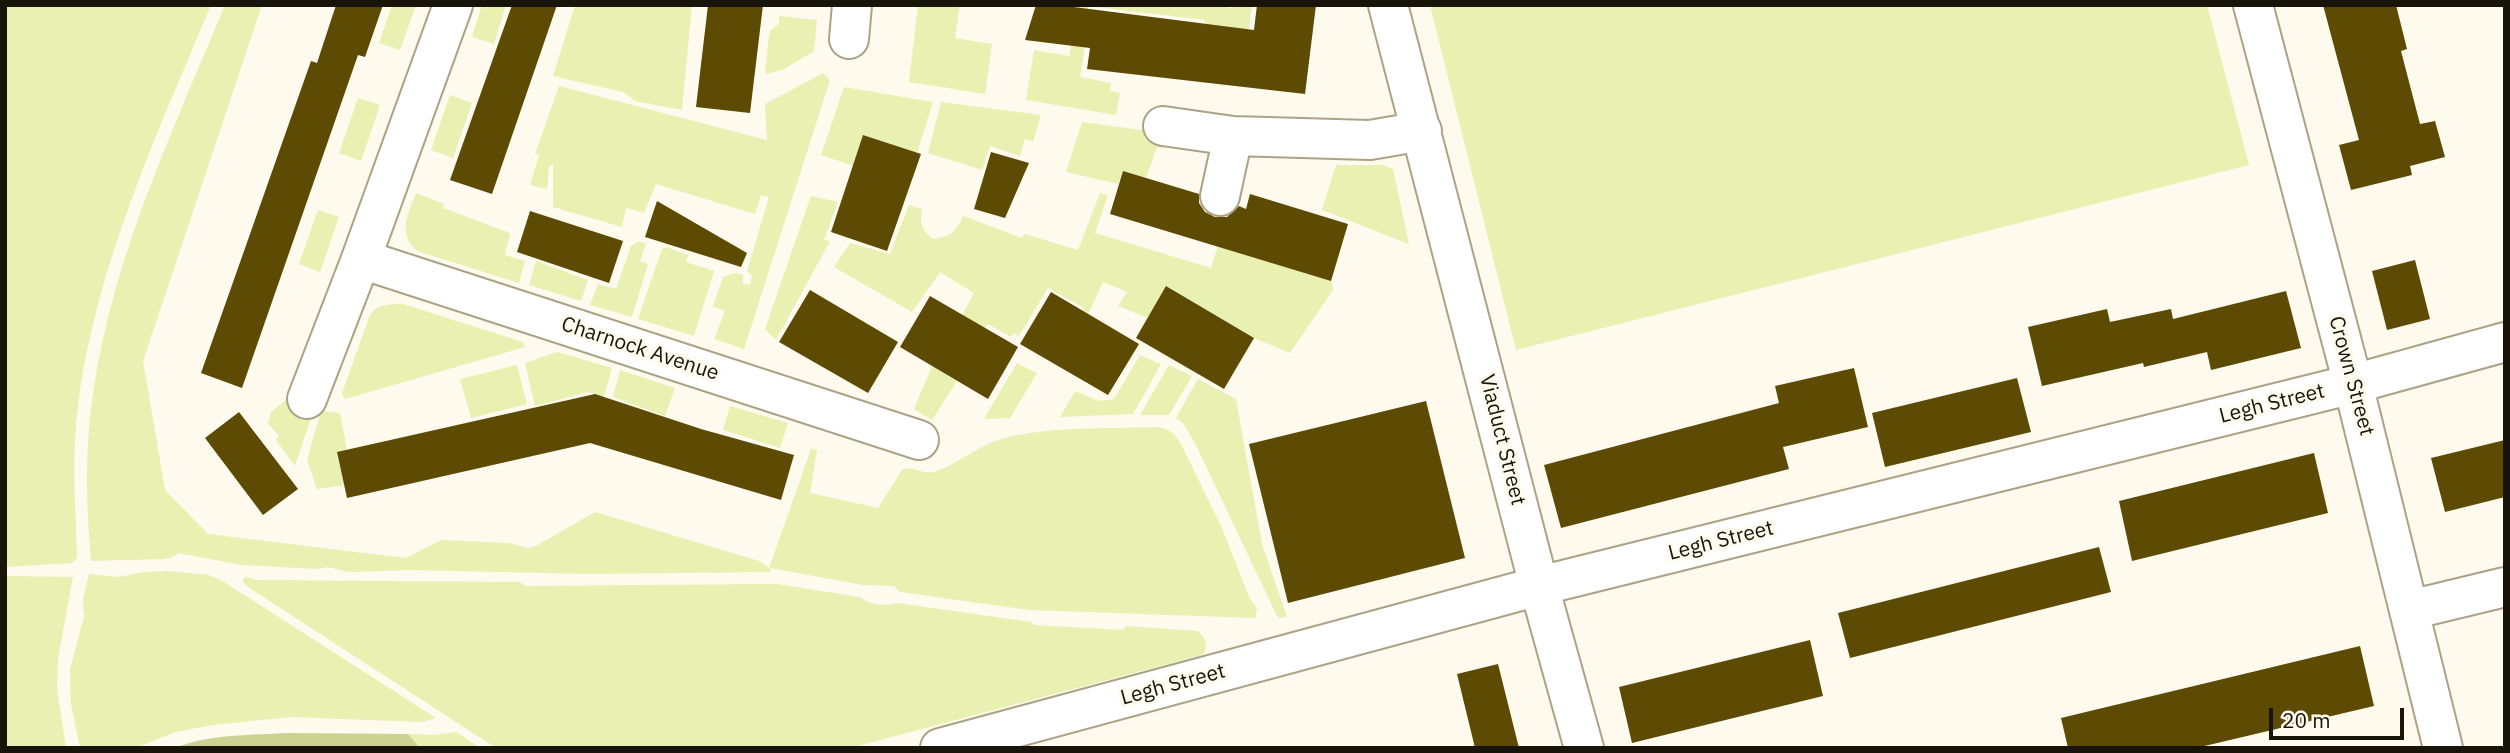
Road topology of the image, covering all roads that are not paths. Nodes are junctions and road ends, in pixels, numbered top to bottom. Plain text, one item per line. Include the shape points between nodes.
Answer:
1 (453, 5) edge
2 (1388, 5) edge
3 (2253, 5) edge
4 (1163, 126) dead end
5 (1422, 131) junction
6 (1233, 136) junction
7 (1220, 196) dead end
8 (361, 259) junction
9 (2505, 342) edge
10 (2353, 384) junction
11 (307, 398) dead end
12 (919, 440) dead end
13 (1539, 586) junction
14 (2505, 587) edge
15 (2410, 610) junction
16 (940, 748) edge
17 (1584, 748) edge
18 (2443, 748) edge

1 - 8 street
2 - 5 street, Viaduct Street
3 - 10 street, Crown Street
4 - 6 street
5 - 6 street via 1370,140
5 - 13 street, Viaduct Street
6 - 7 street
8 - 11 street
8 - 12 street, Charnock Avenue
9 - 10 street, Legh Street
10 - 13 street, Legh Street
10 - 15 street, Crown Street
13 - 16 street, Legh Street
13 - 17 street, Viaduct Street
14 - 15 street
15 - 18 street, Crown Street

